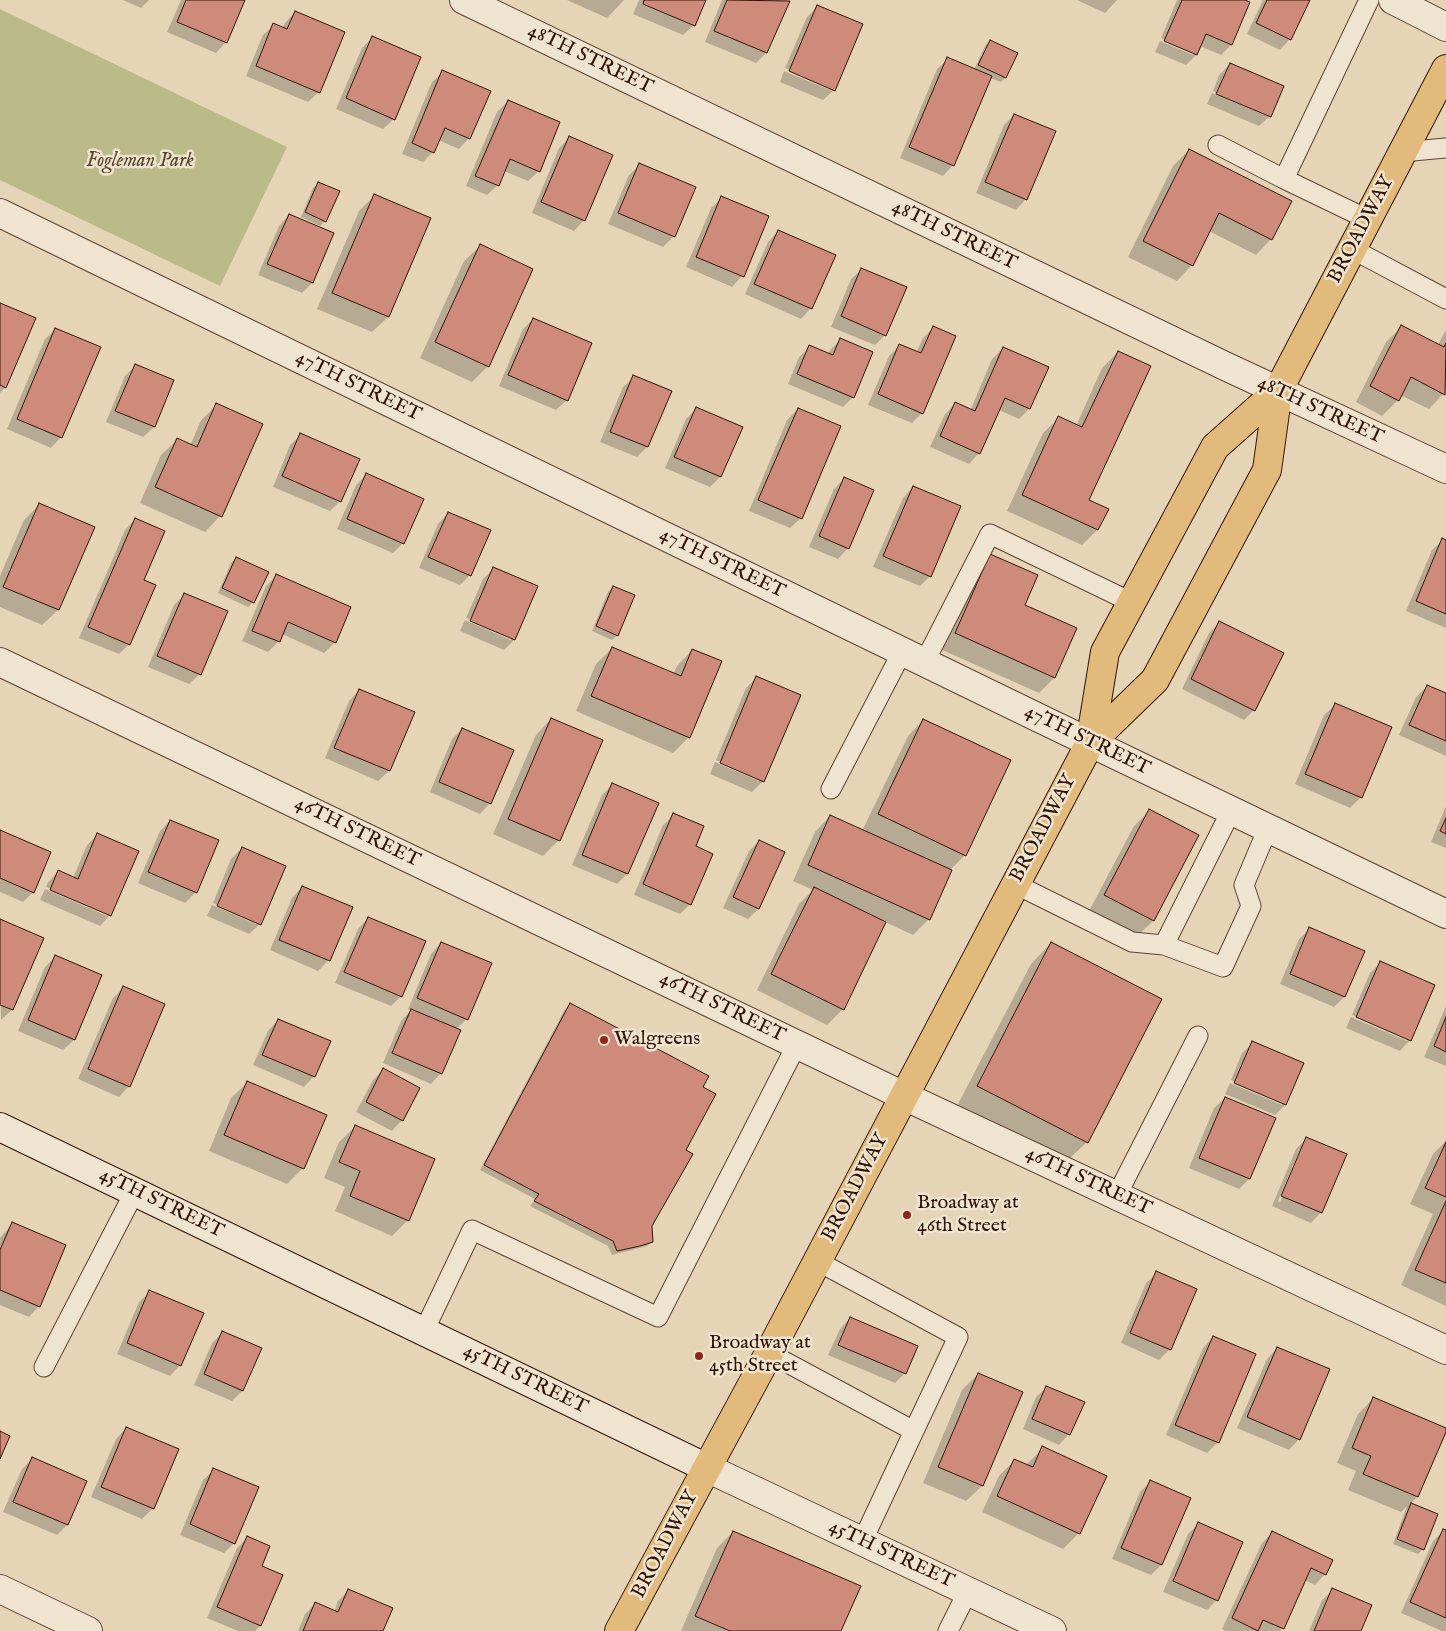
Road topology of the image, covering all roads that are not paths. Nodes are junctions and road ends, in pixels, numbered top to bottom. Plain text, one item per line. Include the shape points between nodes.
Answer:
1 (464, 0) edge
2 (1369, 0) edge
3 (1393, 0) edge
4 (1446, 27) edge
5 (1446, 69) edge
6 (1218, 144) dead end
7 (1446, 148) edge
8 (1402, 152) junction
9 (1284, 179) junction
10 (0, 213) edge
11 (1367, 219) junction
12 (1352, 249) junction
13 (1446, 299) edge
14 (1278, 391) junction
15 (1446, 469) edge
16 (1131, 602) junction
17 (913, 657) junction
18 (0, 662) edge
19 (1090, 743) junction
20 (831, 789) dead end
21 (1231, 811) junction
22 (1268, 828) junction
23 (1015, 884) junction
24 (1446, 914) edge
25 (1164, 945) junction
26 (1198, 1036) dead end
27 (797, 1044) junction
28 (904, 1096) junction
29 (0, 1126) edge
30 (135, 1191) junction
31 (1117, 1195) junction
32 (817, 1261) junction
33 (424, 1331) junction
34 (1446, 1350) edge
35 (769, 1352) junction
36 (44, 1367) dead end
37 (914, 1431) junction
38 (707, 1468) junction
39 (862, 1542) junction
40 (0, 1589) edge
41 (968, 1591) junction
42 (88, 1631) edge
43 (619, 1631) edge
44 (948, 1631) edge
45 (1052, 1631) edge

1 - 14 street, 48TH STREET
2 - 9 lane
3 - 4 street
5 - 8 main road, BROADWAY
6 - 9 lane
7 - 8 lane
8 - 11 main road, BROADWAY
9 - 11 lane
10 - 17 street, 47TH STREET
11 - 12 main road, BROADWAY
12 - 13 lane
12 - 14 main road, BROADWAY
14 - 15 street, 48TH STREET
14 - 16 main road, BROADWAY via 1215,447
14 - 19 main road, BROADWAY via 1267,470 1258,488 1155,680
16 - 17 lane via 990,534
16 - 19 main road, BROADWAY via 1105,652
17 - 19 street, 47TH STREET
17 - 20 lane
18 - 27 street, 46TH STREET
19 - 21 street, 47TH STREET
19 - 23 main road, BROADWAY
21 - 22 street, 47TH STREET
21 - 25 lane
22 - 24 street, 47TH STREET
22 - 25 lane via 1244,885 1251,906 1223,967
23 - 25 lane via 1132,942
23 - 28 main road, BROADWAY
26 - 31 lane
27 - 28 street, 46TH STREET
27 - 33 lane via 658,1317 472,1230
28 - 31 street, 46TH STREET
28 - 32 main road, BROADWAY
29 - 30 street, 45TH STREET
30 - 33 street, 45TH STREET
30 - 36 lane
31 - 34 street, 46TH STREET
32 - 35 main road, BROADWAY
32 - 37 lane via 958,1337
33 - 38 street, 45TH STREET
35 - 37 lane
35 - 38 main road, BROADWAY
37 - 39 lane
38 - 39 street, 45TH STREET
38 - 43 main road, BROADWAY
39 - 41 street, 45TH STREET
40 - 42 street
41 - 44 lane
41 - 45 street, 45TH STREET

